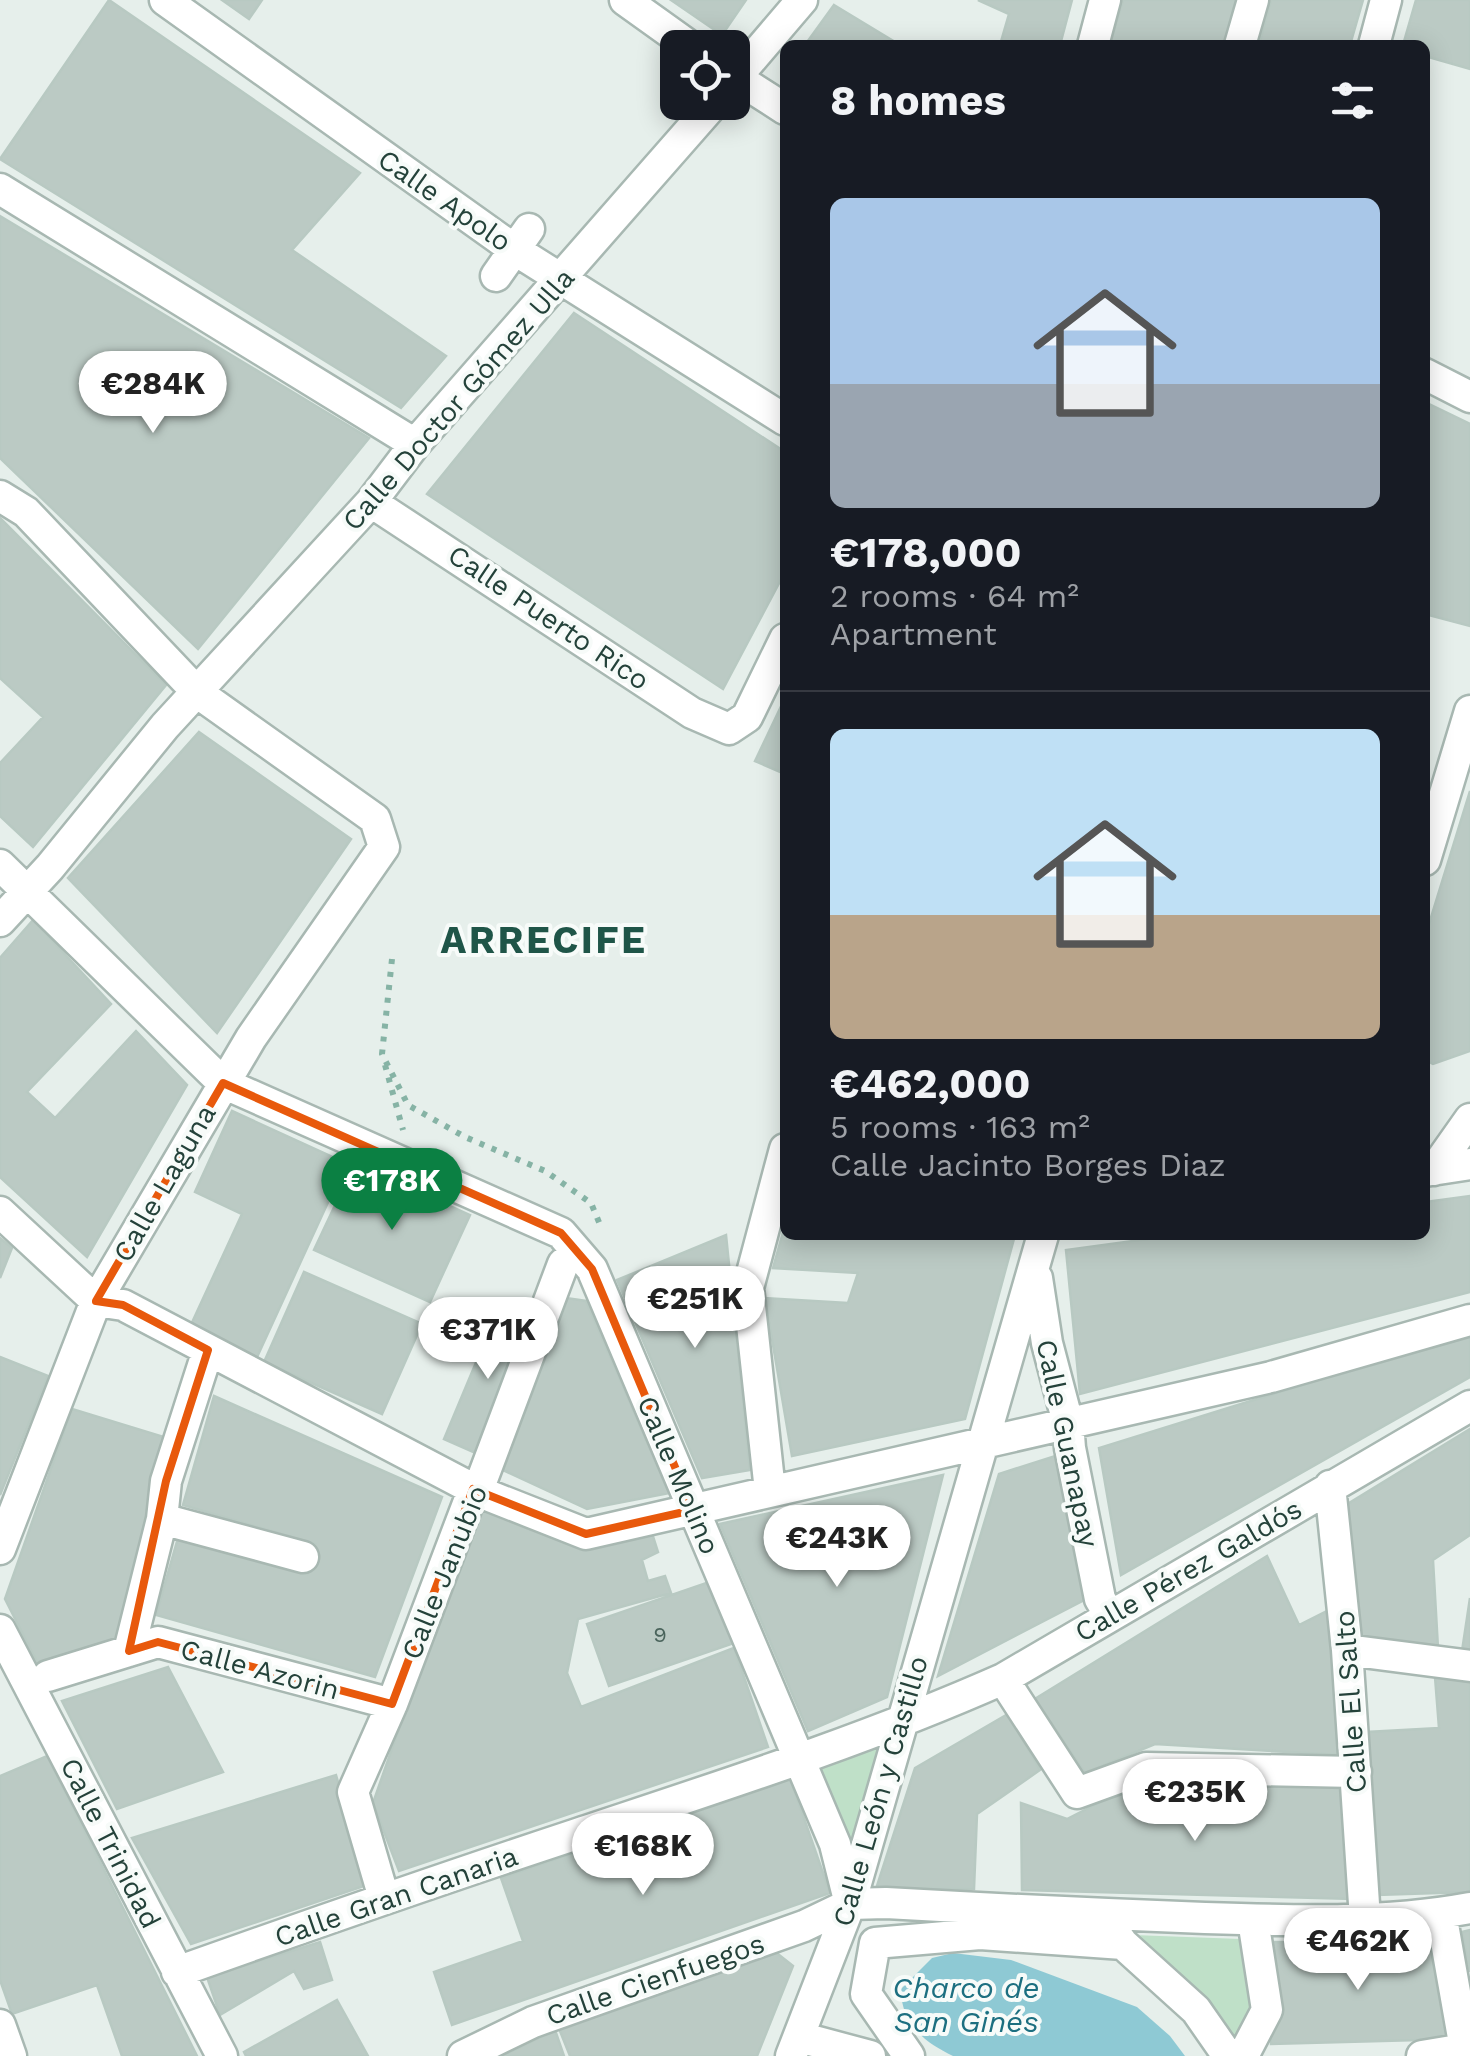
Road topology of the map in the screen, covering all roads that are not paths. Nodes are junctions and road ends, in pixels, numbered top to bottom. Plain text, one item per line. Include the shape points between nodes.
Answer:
1 (165, 0) edge
2 (625, 0) edge
3 (802, 0) edge
4 (1105, 0) edge
5 (1252, 0) edge
6 (1386, 0) edge
7 (667, 30) edge
8 (1095, 40) edge
9 (1241, 40) edge
10 (1375, 40) edge
11 (750, 60) edge
12 (750, 88) edge
13 (780, 106) edge
14 (700, 120) edge
15 (0, 189) edge
16 (522, 239) junction
17 (496, 276) dead end
18 (562, 280) junction
19 (1430, 377) edge
20 (1470, 397) edge
21 (780, 417) edge
22 (416, 444) junction
23 (0, 496) edge
24 (371, 502) junction
25 (780, 649) edge
26 (198, 692) junction
27 (1470, 711) edge
28 (1430, 843) edge
29 (0, 864) edge
30 (28, 892) junction
31 (0, 922) edge
32 (223, 1082) junction
33 (1470, 1119) edge
34 (1470, 1164) edge
35 (780, 1169) edge
36 (1430, 1170) edge
37 (0, 1212) edge
38 (1042, 1240) edge
39 (584, 1260) junction
40 (1036, 1266) junction
41 (96, 1301) junction
42 (1470, 1320) edge
43 (208, 1350) junction
44 (1470, 1406) edge
45 (1068, 1423) junction
46 (980, 1445) junction
47 (1330, 1486) junction
48 (477, 1491) junction
49 (770, 1491) junction
50 (694, 1510) junction
51 (162, 1519) junction
52 (0, 1549) edge
53 (303, 1557) dead end
54 (1110, 1616) junction
55 (0, 1630) edge
56 (1348, 1650) junction
57 (129, 1651) junction
58 (1470, 1666) edge
59 (48, 1676) dead end
60 (1003, 1679) junction
61 (392, 1704) junction
62 (900, 1724) junction
63 (800, 1760) junction
64 (1356, 1772) junction
65 (384, 1898) junction
66 (850, 1904) junction
67 (1456, 1910) edge
68 (1102, 1914) junction
69 (1365, 1918) junction
70 (1253, 1920) junction
71 (1123, 1944) junction
72 (178, 1972) junction
73 (0, 2025) edge
74 (795, 2047) edge
75 (1468, 2048) edge
76 (11, 2056) edge
77 (222, 2056) edge
78 (462, 2056) edge
79 (870, 2056) edge
80 (909, 2056) edge
81 (1228, 2056) edge
82 (1244, 2056) edge
83 (1422, 2056) edge

1 - 16 street, Calle Apolo
2 - 7 street
3 - 11 street
4 - 8 street
5 - 9 street
6 - 10 street
12 - 13 street
14 - 18 street, Calle Doctor Gómez Ulla
15 - 22 street
16 - 17 street
16 - 18 street, Calle Apolo
18 - 21 street, Calle Apolo
18 - 22 street, Calle Doctor Gómez Ulla
19 - 20 street
22 - 24 street, Calle Doctor Gómez Ulla
23 - 26 street via 26,512
24 - 25 street, Calle Puerto Rico via 432,556 729,729 747,717
24 - 26 street, Calle Doctor Gómez Ulla
26 - 30 street, Calle Doctor Gómez Ulla
26 - 32 street, Calle Laguna via 375,820 384,846
27 - 28 street
29 - 30 street
30 - 31 street, Calle Doctor Gómez Ulla
30 - 32 street
32 - 39 street via 560,1232
32 - 41 street, Calle Laguna
33 - 36 street
34 - 36 street
35 - 49 street via 748,1288
37 - 41 street
38 - 40 street, Calle León y Castillo
39 - 48 street, Calle Janubio via 563,1264
39 - 50 street, Calle Molino
40 - 45 street, Calle Guanapay via 1046,1343
40 - 46 street, Calle León y Castillo
41 - 43 street via 123,1305
41 - 52 street, Calle Laguna
42 - 45 street via 1271,1377
43 - 48 street
43 - 51 street via 166,1481
44 - 47 street, Calle Pérez Galdós
45 - 46 street
45 - 54 street, Calle Guanapay via 1100,1600
46 - 49 street
46 - 62 street, Calle León y Castillo
47 - 54 street, Calle Pérez Galdós
47 - 56 street, Calle El Salto
48 - 50 street via 586,1534
48 - 61 street, Calle Janubio
49 - 50 street
50 - 63 street, Calle Molino
51 - 53 street
51 - 57 street
54 - 60 street, Calle Pérez Galdós
55 - 72 street, Calle Trinidad
56 - 58 street
56 - 64 street, Calle El Salto
57 - 59 street, Calle Azorin
57 - 61 street, Calle Azorin via 158,1642
60 - 62 street, Calle Pérez Galdós
60 - 64 street via 1077,1793 1146,1768
61 - 65 street, Calle Janubio via 353,1792
62 - 63 street, Calle Gran Canaria
62 - 66 street, Calle León y Castillo
63 - 65 street, Calle Gran Canaria
63 - 66 street, Calle Molino via 835,1844
64 - 69 street, Calle El Salto
65 - 72 street, Calle Gran Canaria
66 - 68 street
66 - 74 street, Calle León y Castillo
66 - 78 street, Calle Cienfuegos via 533,2022
67 - 69 street
67 - 75 street
68 - 70 street
68 - 71 street
69 - 70 street
70 - 82 street via 1267,2010
71 - 80 street via 980,1934 874,1943 866,1994
71 - 81 street via 1196,2010
72 - 77 street, Calle Trinidad
73 - 76 street
74 - 79 street
75 - 83 street

